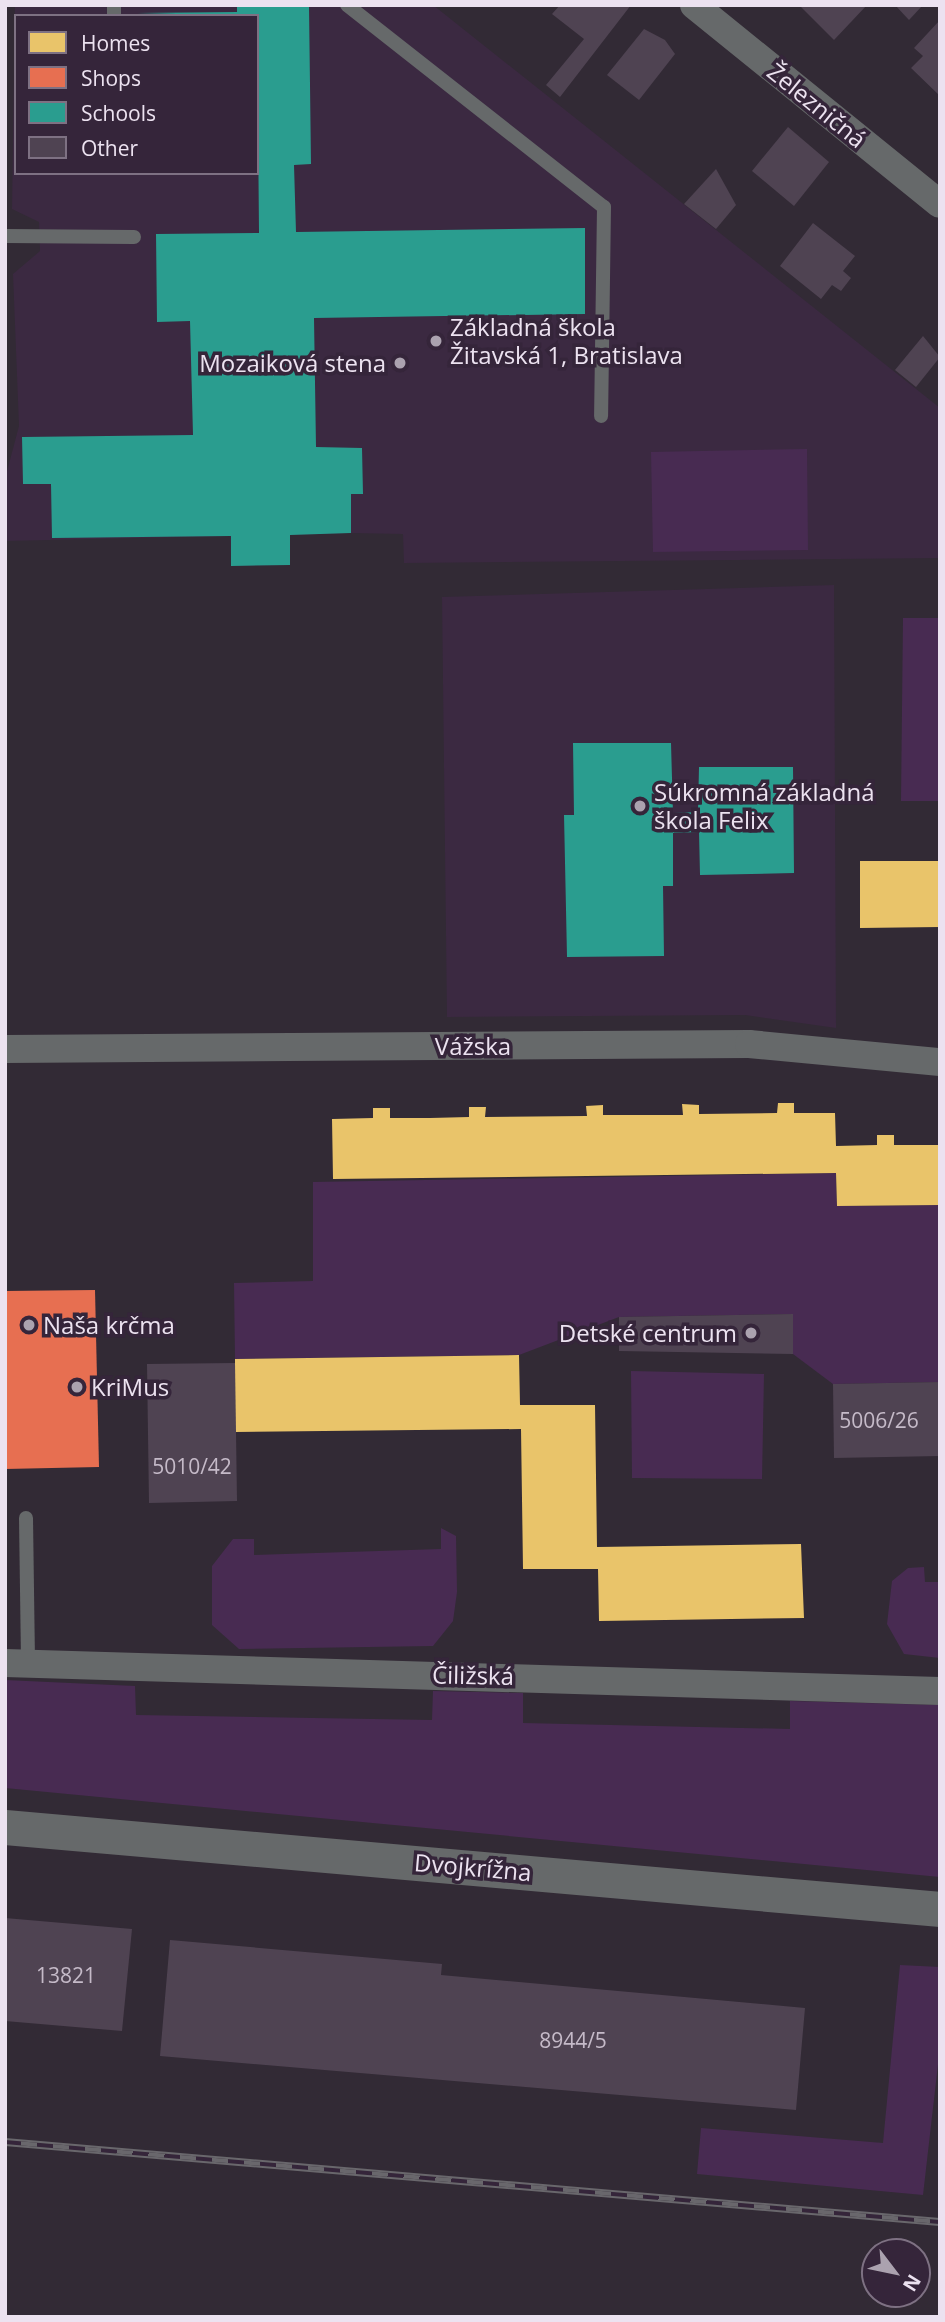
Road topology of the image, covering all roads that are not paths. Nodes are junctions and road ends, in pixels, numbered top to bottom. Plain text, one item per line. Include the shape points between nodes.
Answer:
1 (347, 5) edge
2 (694, 5) edge
3 (940, 204) edge
4 (5, 236) edge
5 (134, 237) dead end
6 (601, 416) dead end
7 (5, 1049) edge
8 (940, 1062) edge
9 (26, 1518) dead end
10 (17, 1663) edge
11 (940, 1691) edge
12 (5, 1827) edge
13 (940, 1909) edge

1 - 6 lane via 604,207
2 - 3 street, Železničná
4 - 5 lane
7 - 8 street, Vážska via 749,1044
9 - 10 lane
10 - 11 street, Čiližská
12 - 13 street, Dvojkrížna

